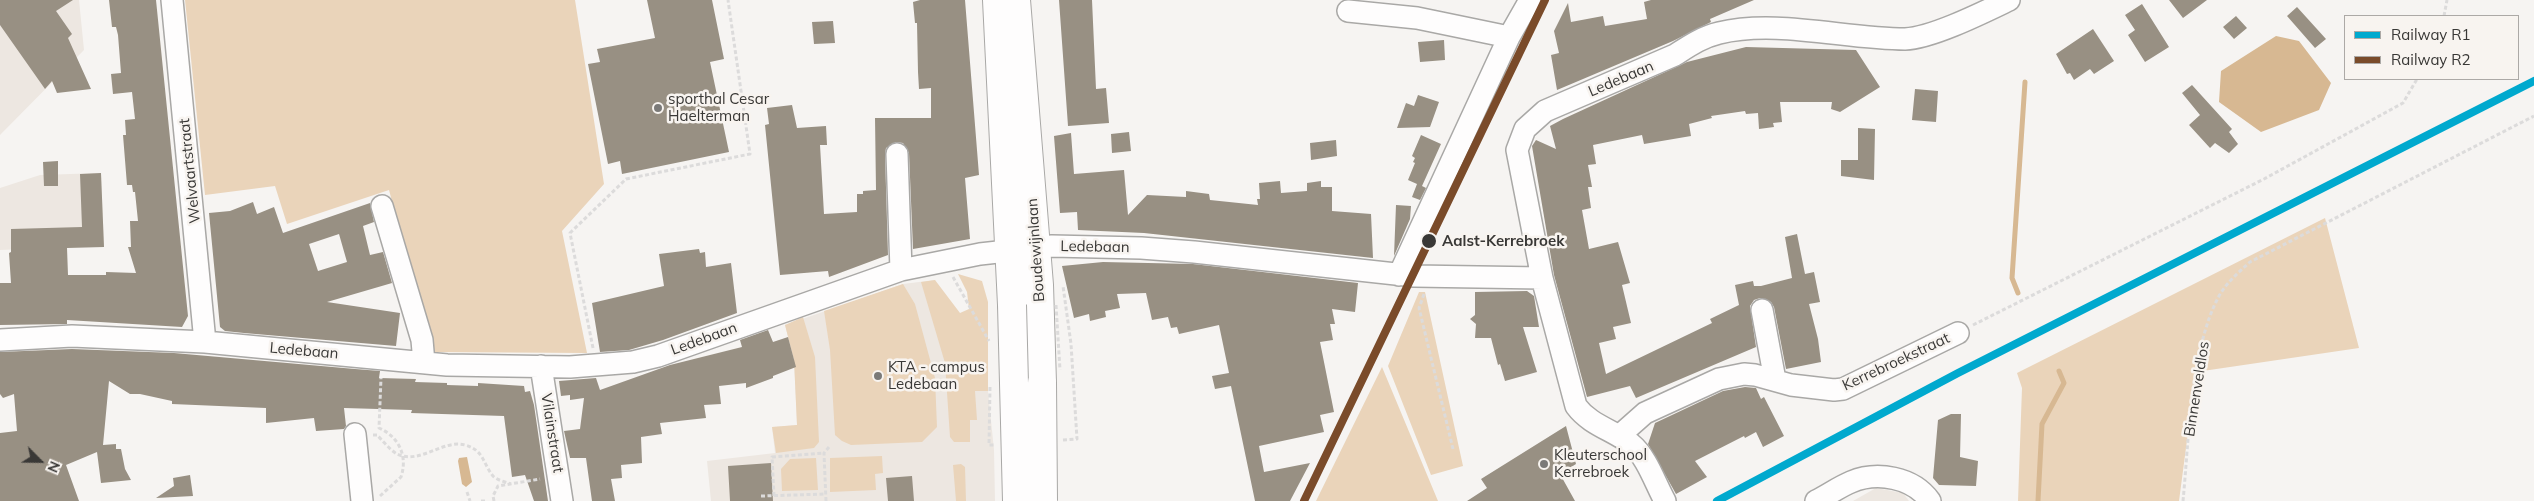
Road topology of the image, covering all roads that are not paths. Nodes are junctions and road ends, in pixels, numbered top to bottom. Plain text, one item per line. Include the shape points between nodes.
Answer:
1 (172, 0) edge
2 (997, 0) edge
3 (1016, 0) edge
4 (1530, 0) edge
5 (2009, 0) edge
6 (1348, 11) dead end
7 (1509, 37) junction
8 (897, 154) dead end
9 (382, 206) dead end
10 (1036, 248) junction
11 (1009, 251) junction
12 (901, 270) junction
13 (1399, 275) junction
14 (1542, 278) junction
15 (1762, 310) dead end
16 (1958, 333) road end
17 (0, 340) edge
18 (205, 342) junction
19 (424, 363) junction
20 (541, 366) junction
21 (1775, 380) junction
22 (355, 436) road end
23 (1619, 436) junction
24 (362, 501) edge
25 (562, 501) edge
26 (1017, 501) edge
27 (1043, 501) edge
28 (1665, 501) edge
29 (1816, 501) edge
30 (1930, 501) edge

1 - 18 street, Welvaartstraat
2 - 11 main road, Boudewijnlaan
3 - 10 main road, Boudewijnlaan
4 - 7 street
5 - 14 street, Ledebaan via 1950,26 1907,39 1753,28 1718,33 1545,111 1525,130 1517,150
6 - 7 street via 1417,18
7 - 13 street
8 - 12 street
9 - 19 street via 422,340
10 - 11 street, Ledebaan
10 - 13 street, Ledebaan via 1141,248
10 - 27 main road, Boudewijnlaan, bridge
11 - 12 street, Ledebaan
11 - 26 main road, Boudewijnlaan, bridge
12 - 20 street, Ledebaan via 658,356 597,366
13 - 14 street, Ledebaan
14 - 23 street via 1576,406 1587,418
15 - 21 street
16 - 21 street, Kerrebroekstraat via 1843,389 1791,385
17 - 18 street, Ledebaan via 72,336
18 - 19 street, Ledebaan
19 - 20 street, Ledebaan
20 - 25 street, Vilainstraat
21 - 23 street, Kerrebroekstraat via 1744,374 1720,379 1645,413
22 - 24 street
23 - 28 street via 1641,455
29 - 30 street via 1852,481 1874,477 1907,481

